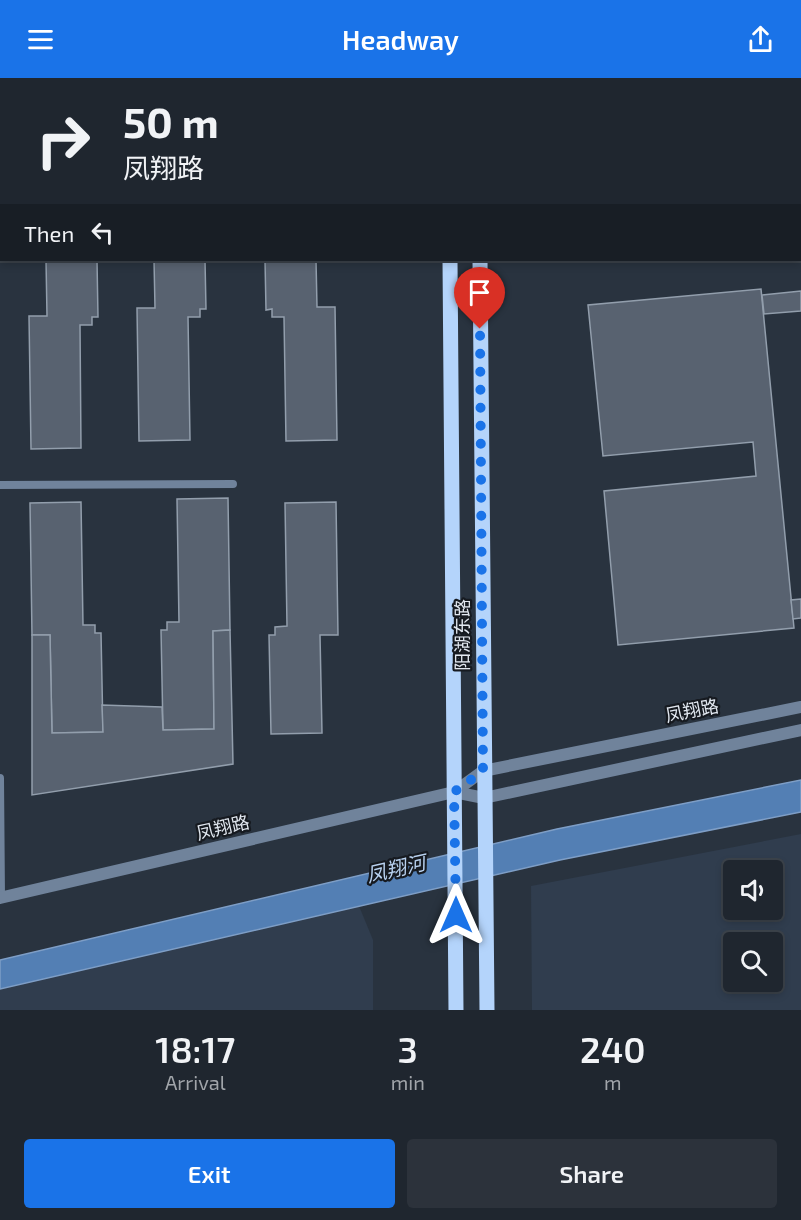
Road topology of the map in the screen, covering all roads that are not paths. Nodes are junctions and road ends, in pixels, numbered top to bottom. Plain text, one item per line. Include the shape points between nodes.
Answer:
1 (450, 261) edge
2 (480, 261) edge
3 (233, 484) dead end
4 (0, 485) edge
5 (801, 707) edge
6 (801, 730) edge
7 (483, 771) junction
8 (0, 778) edge
9 (454, 792) junction
10 (484, 798) junction
11 (0, 898) edge
12 (456, 1010) edge
13 (487, 1010) edge

1 - 9 main road, 阳湖东路
2 - 7 main road, 阳湖东路
3 - 4 lane
5 - 7 street, 凤翔路
6 - 10 street, 凤翔路
7 - 9 street, 凤翔路
7 - 10 main road, 阳湖东路
8 - 11 lane
9 - 10 street, 凤翔路
9 - 11 street, 凤翔路
9 - 12 main road, 阳湖东路
10 - 13 main road, 阳湖东路

